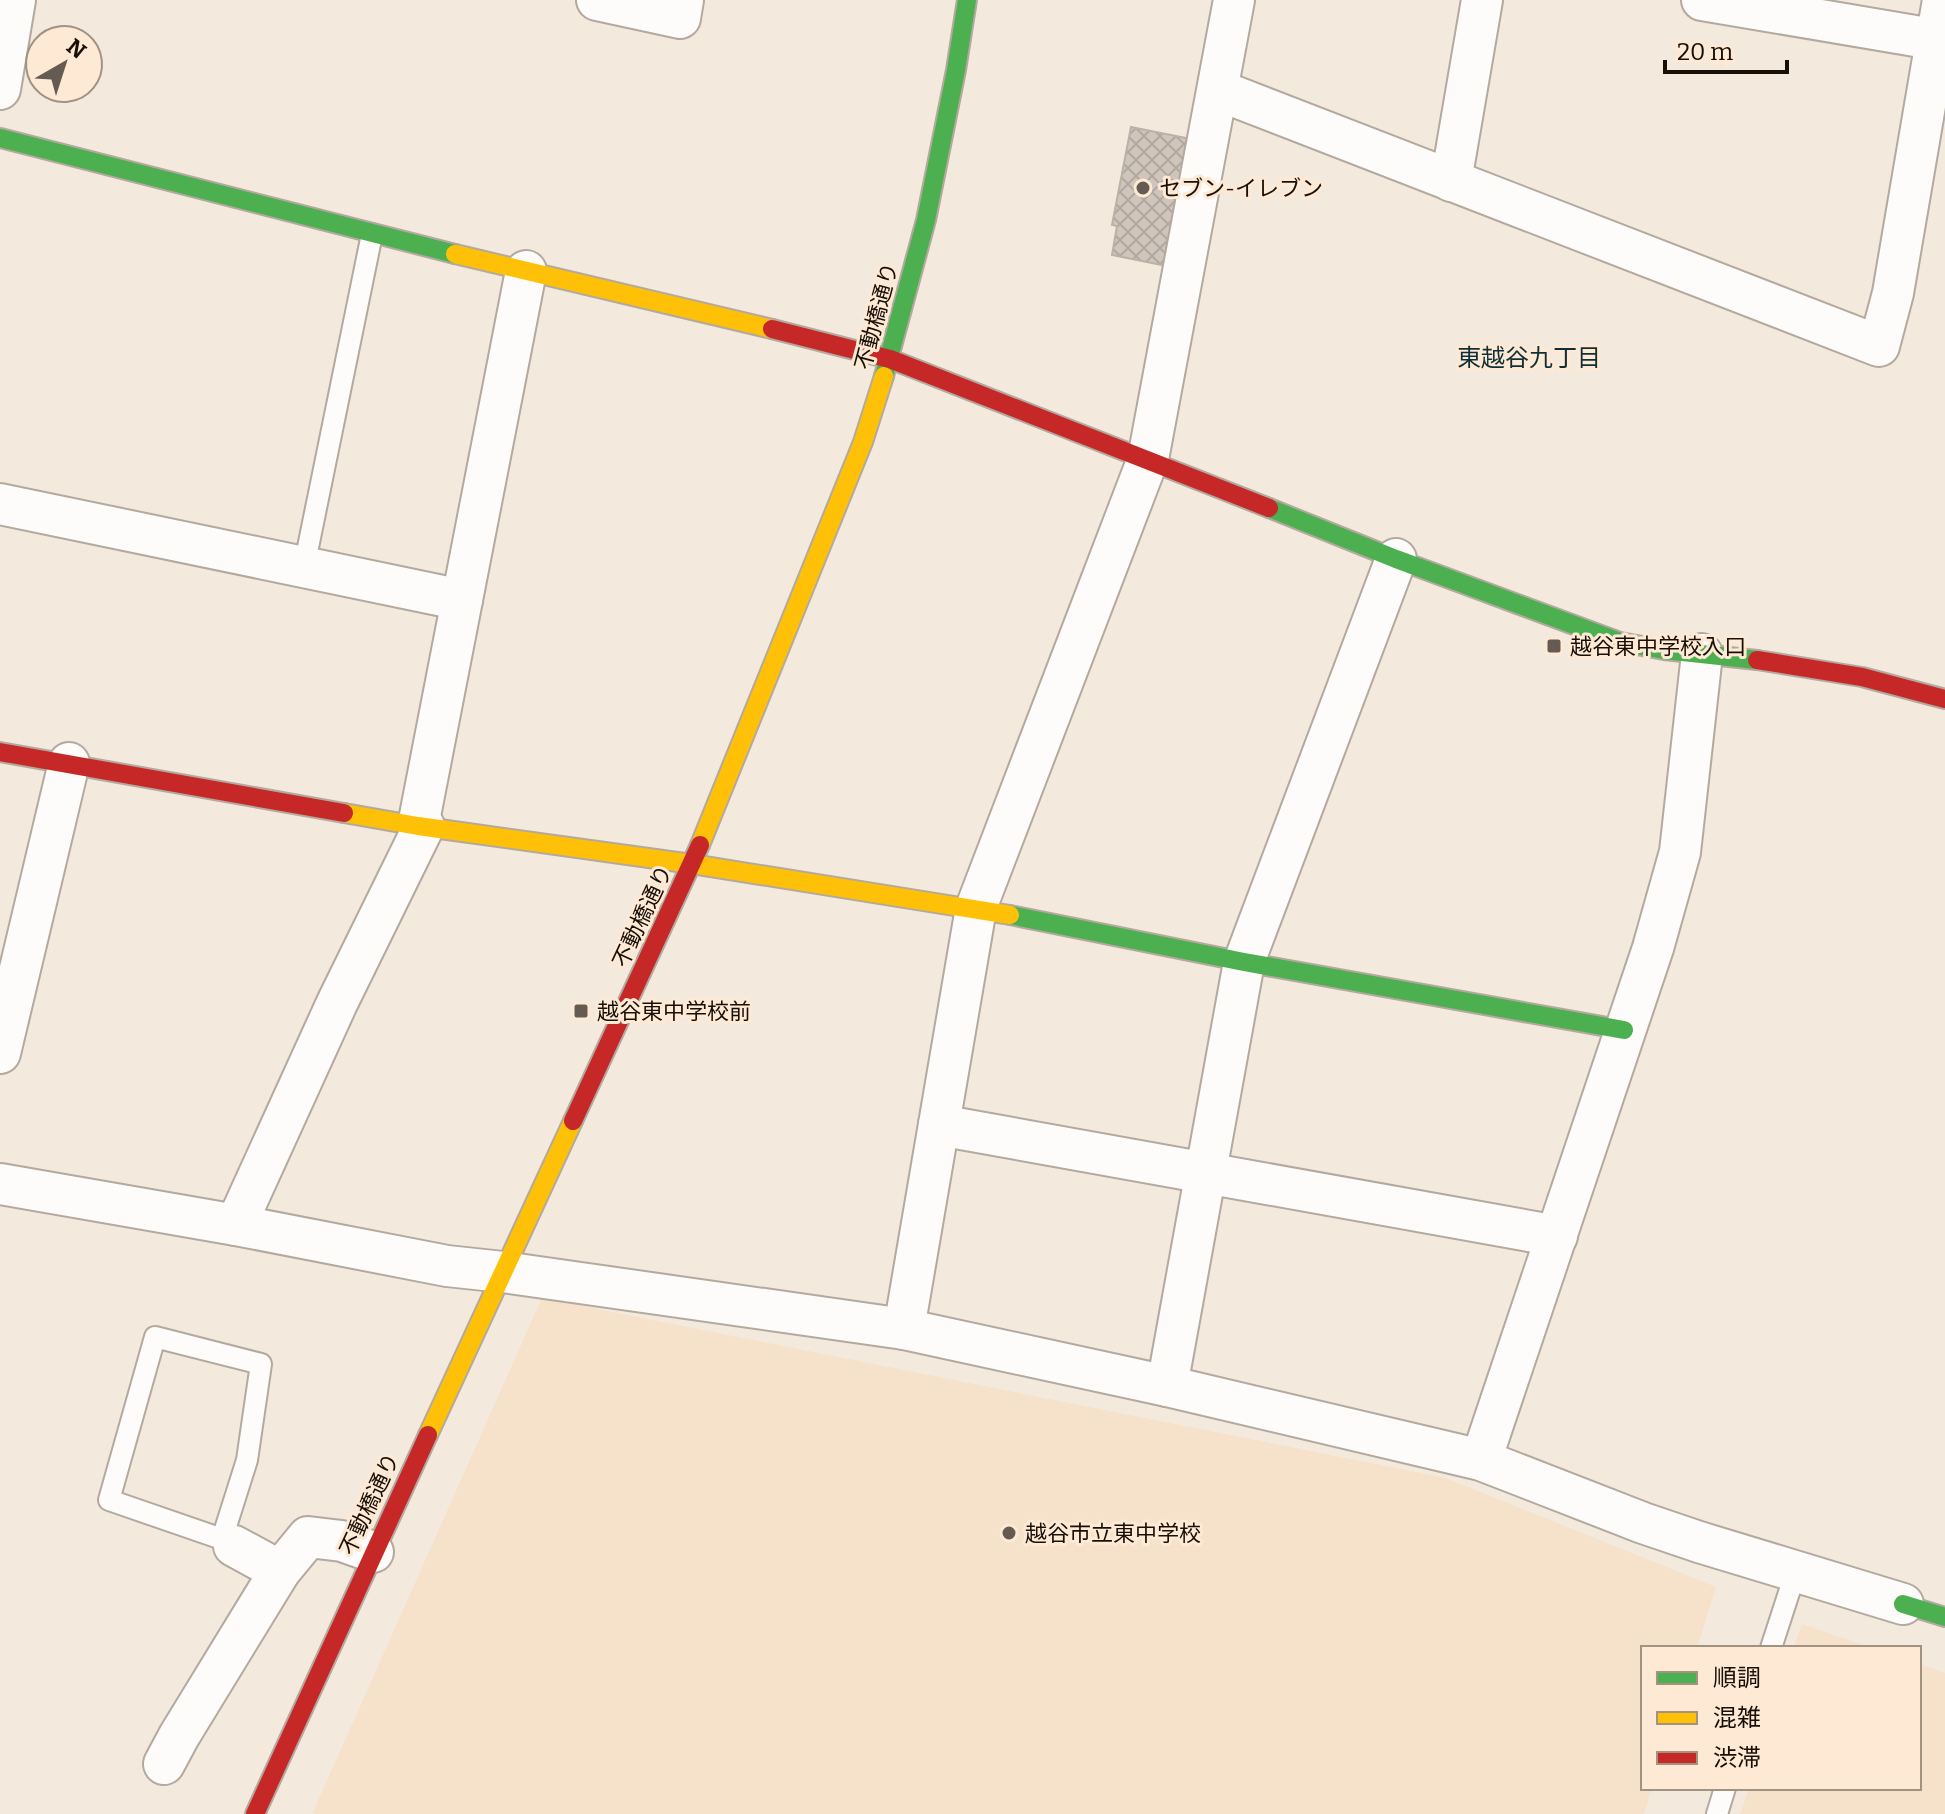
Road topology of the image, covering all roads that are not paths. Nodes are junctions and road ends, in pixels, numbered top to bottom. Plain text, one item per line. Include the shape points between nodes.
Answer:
1 (15, 0) edge
2 (597, 0) edge
3 (683, 0) edge
4 (967, 0) edge
5 (1234, 0) edge
6 (1482, 0) edge
7 (1943, 0) edge
8 (1709, 1) edge
9 (1941, 41) edge
10 (0, 89) edge
11 (1218, 90) junction
12 (0, 138) edge
13 (1451, 181) junction
14 (372, 234) junction
15 (526, 271) junction
16 (890, 359) junction
17 (1148, 459) junction
18 (0, 504) edge
19 (1396, 559) junction
20 (304, 567) junction
21 (462, 600) junction
22 (1702, 654) junction
23 (1945, 699) edge
24 (0, 752) edge
25 (69, 763) junction
26 (421, 826) junction
27 (692, 864) junction
28 (976, 908) junction
29 (1244, 962) junction
30 (1624, 1030) junction
31 (0, 1053) edge
32 (939, 1125) junction
33 (1206, 1173) junction
34 (0, 1184) edge
35 (236, 1225) junction
36 (1557, 1236) junction
37 (503, 1272) junction
38 (904, 1329) junction
39 (1167, 1386) junction
40 (1481, 1460) junction
41 (229, 1540) junction
42 (373, 1552) junction
43 (280, 1571) junction
44 (1796, 1571) junction
45 (1903, 1604) joint
46 (1945, 1617) edge
47 (1772, 1646) edge
48 (164, 1764) dead end
49 (1724, 1790) edge
50 (255, 1814) edge
51 (1717, 1814) edge

1 - 10 street
2 - 3 street via 680,18
4 - 16 street, 不動橋通り via 926,220
5 - 11 street
6 - 13 street
7 - 9 street
8 - 9 street
9 - 13 street via 1879,346
11 - 13 street
11 - 17 street
12 - 14 street
14 - 15 street
14 - 20 lane
15 - 16 street
15 - 21 street
16 - 17 street
16 - 27 street, 不動橋通り via 863,442
17 - 19 street
17 - 28 street
18 - 20 street
19 - 22 street via 1620,642
19 - 29 street
20 - 21 street
21 - 26 street
22 - 23 street via 1862,677
22 - 30 street via 1680,852
24 - 25 street
25 - 26 street
25 - 31 street
26 - 27 street
26 - 35 street
27 - 28 street
27 - 37 street, 不動橋通り
28 - 29 street
28 - 32 street
29 - 30 street
29 - 33 street
30 - 36 street
32 - 33 street
32 - 38 street
33 - 36 street
33 - 39 street
34 - 35 street
35 - 37 street
36 - 40 street
37 - 38 street
37 - 42 street, 不動橋通り
38 - 39 street
39 - 40 street
40 - 44 street via 1643,1523
41 - 41 lane via 109,1500 155,1337 261,1364
41 - 43 street
42 - 43 street via 308,1537
42 - 50 street, 不動橋通り
43 - 48 street
44 - 45 street
44 - 47 lane
45 - 46 street
49 - 51 lane

